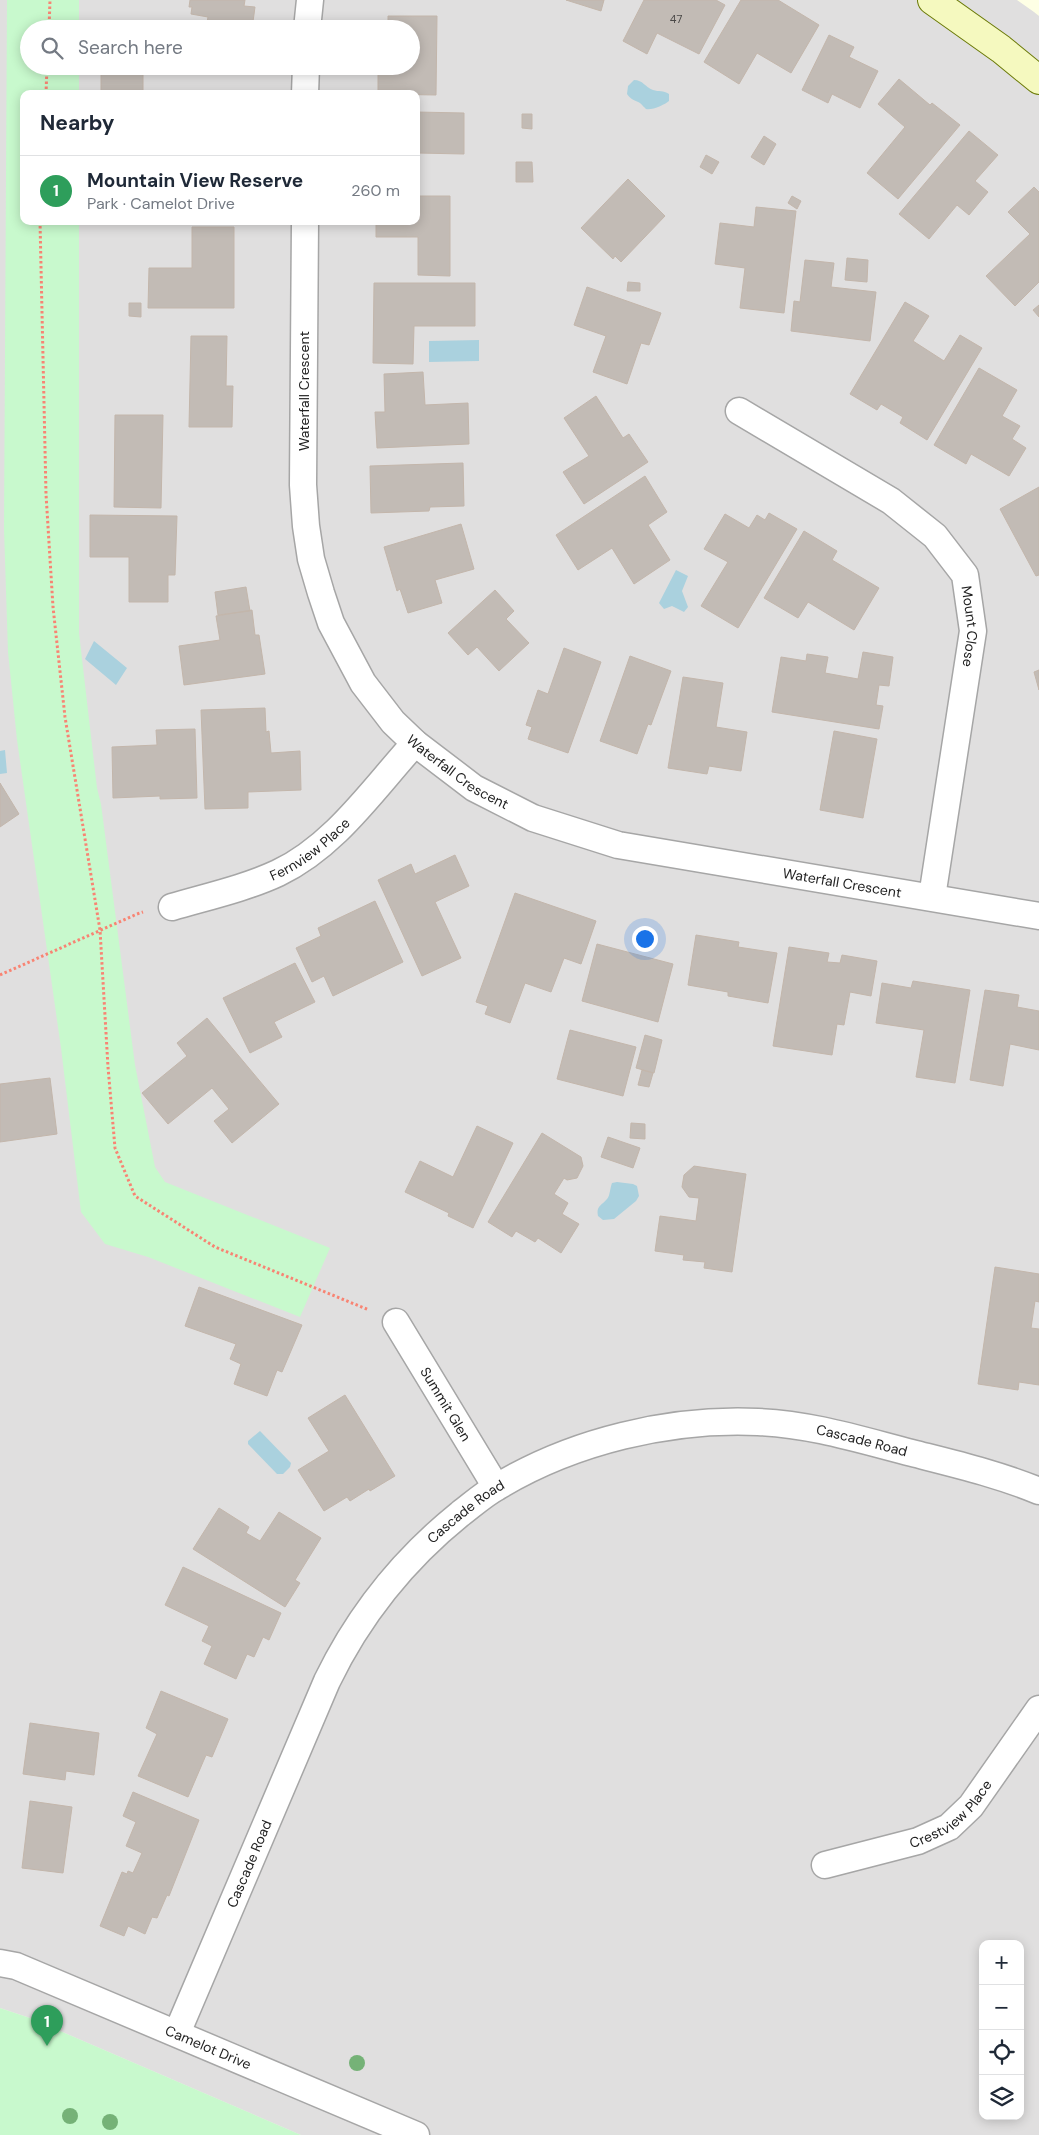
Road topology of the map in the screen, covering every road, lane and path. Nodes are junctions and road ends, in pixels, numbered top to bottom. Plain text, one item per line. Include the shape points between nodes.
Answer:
1 (50, 0) edge
2 (310, 0) edge
3 (932, 0) edge
4 (49, 20) edge
5 (308, 20) edge
6 (47, 75) edge
7 (306, 75) edge
8 (1039, 80) edge
9 (46, 90) edge
10 (306, 90) edge
11 (40, 225) edge
12 (305, 225) edge
13 (739, 411) dead end
14 (415, 743) junction
15 (932, 897) junction
16 (172, 907) joint
17 (1039, 916) edge
18 (100, 930) junction
19 (0, 975) edge
20 (396, 1322) joint
21 (496, 1487) junction
22 (1039, 1491) edge
23 (1039, 1709) edge
24 (825, 1865) dead end
25 (0, 1963) edge
26 (177, 2033) junction
27 (416, 2135) edge

1 - 4 path
2 - 5 street
3 - 8 street
6 - 9 path
7 - 10 street
11 - 18 path via 46,494 53,607 65,717
12 - 14 street, Waterfall Crescent via 303,485 311,559 331,623 363,683 393,722
13 - 15 street, Mount Close via 891,501 935,536 964,575 973,632
14 - 15 street, Waterfall Crescent via 474,788 533,818 618,845
14 - 16 street, Fernview Place via 344,824 308,855 276,874
15 - 17 street, Waterfall Crescent
16 - 18 path via 137,914
18 - 19 path
18 - 20 path via 115,1148 135,1196 215,1247
20 - 21 street, Summit Glen
21 - 22 street, Cascade Road via 557,1458 616,1438 675,1424 733,1422 784,1424 834,1432 986,1472
21 - 26 street, Cascade Road via 426,1543 403,1567 383,1590 343,1649
23 - 24 street, Crestview Place via 971,1806 949,1827 928,1838
25 - 26 street, Camelot Drive via 16,1966
26 - 27 street, Camelot Drive

